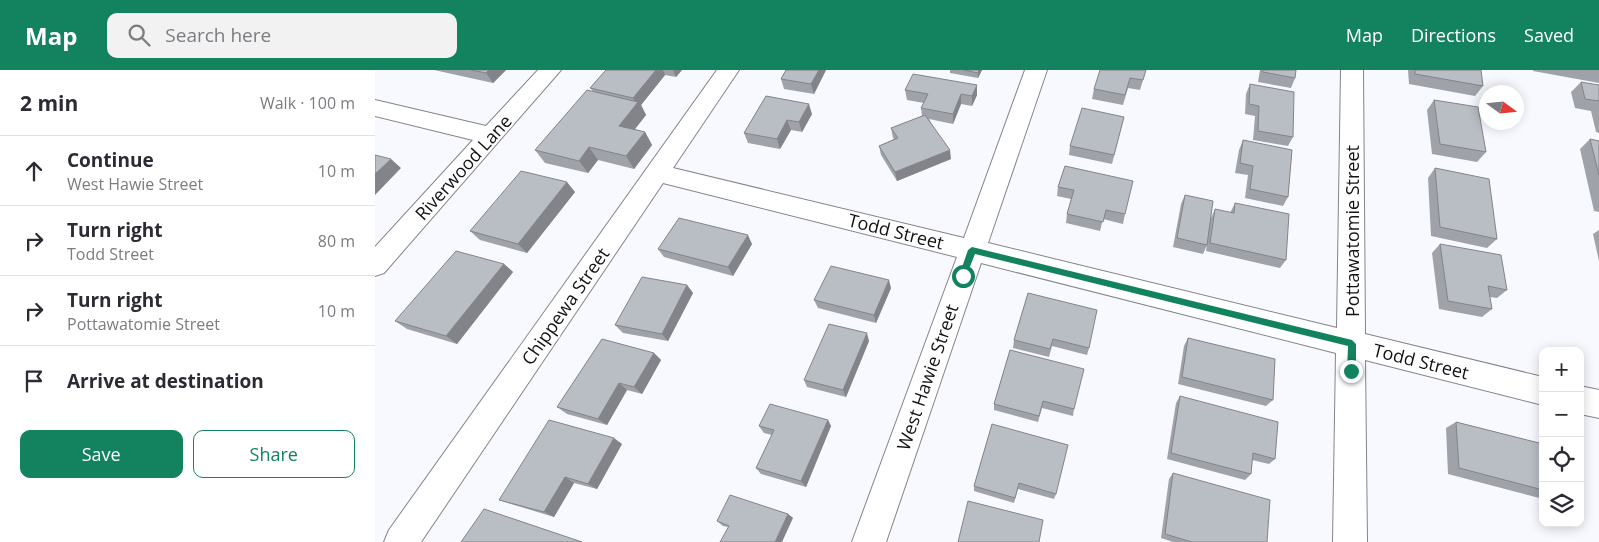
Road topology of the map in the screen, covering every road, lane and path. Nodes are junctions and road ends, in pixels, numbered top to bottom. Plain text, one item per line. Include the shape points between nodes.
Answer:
1 (550, 70) edge
2 (728, 70) edge
3 (1036, 70) edge
4 (1352, 70) edge
5 (375, 108) edge
6 (491, 136) junction
7 (658, 172) junction
8 (972, 250) junction
9 (375, 265) edge
10 (1352, 344) junction
11 (1539, 389) edge
12 (1584, 401) edge
13 (1599, 404) edge
14 (401, 542) edge
15 (869, 542) edge
16 (1350, 542) edge

1 - 6 street, Riverwood Lane
2 - 7 street, Chippewa Street
3 - 8 street, West Hawie Street
4 - 10 street, Pottawatomie Street
5 - 6 street
6 - 9 street, Riverwood Lane
7 - 8 street, Todd Street
7 - 14 street, Chippewa Street
8 - 10 street, Todd Street
8 - 15 street, West Hawie Street
10 - 11 street, Todd Street
10 - 16 street, Pottawatomie Street
12 - 13 street

